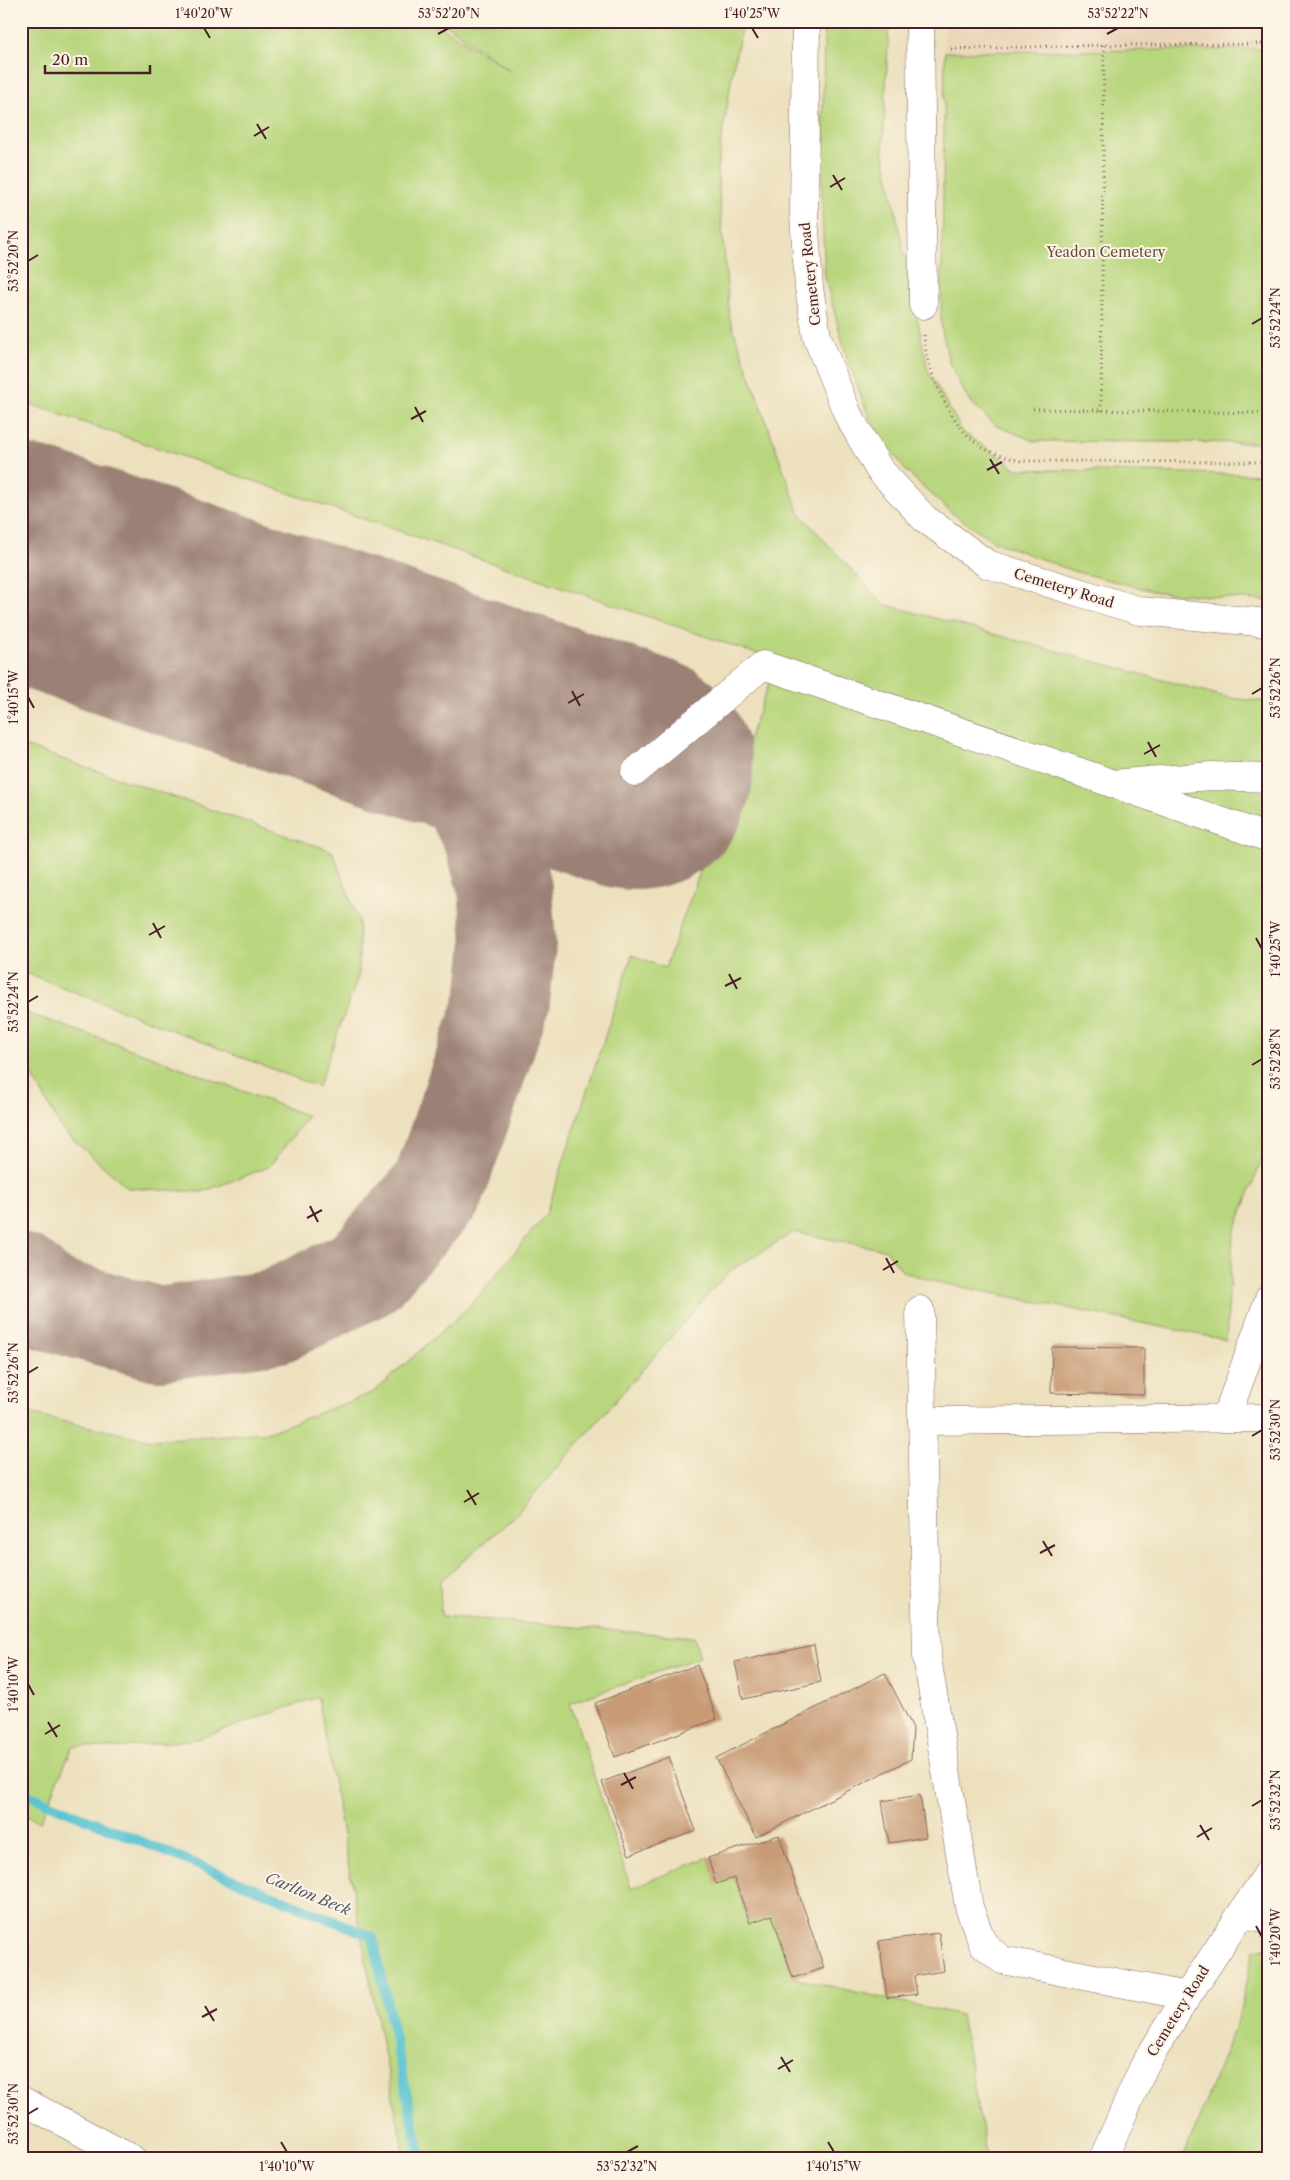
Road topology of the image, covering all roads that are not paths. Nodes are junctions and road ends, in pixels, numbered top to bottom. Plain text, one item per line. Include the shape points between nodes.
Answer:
1 (806, 21) edge
2 (920, 21) edge
3 (923, 305) road end
4 (1269, 623) edge
5 (636, 772) dead end
6 (1269, 778) edge
7 (1114, 784) junction
8 (1269, 838) edge
9 (1269, 1298) edge
10 (920, 1310) dead end
11 (1226, 1418) junction
12 (1269, 1418) edge
13 (922, 1421) junction
14 (1269, 1872) edge
15 (1242, 1914) junction
16 (1269, 1919) edge
17 (1187, 1996) junction
18 (21, 2100) edge
19 (132, 2159) edge
20 (1103, 2159) edge

1 - 4 street, Cemetery Road via 804,205 809,288 817,338 848,415 879,468 924,518 987,564 1140,611
2 - 3 street
5 - 7 street via 762,665
6 - 7 street via 1210,776
7 - 8 street
9 - 11 street
10 - 13 street
11 - 12 street
11 - 13 street
13 - 17 street via 927,1658 969,1907 983,1944 1002,1960
14 - 15 street, Cemetery Road
15 - 16 street
15 - 17 street, Cemetery Road
17 - 20 street, Cemetery Road via 1144,2066
18 - 19 street

